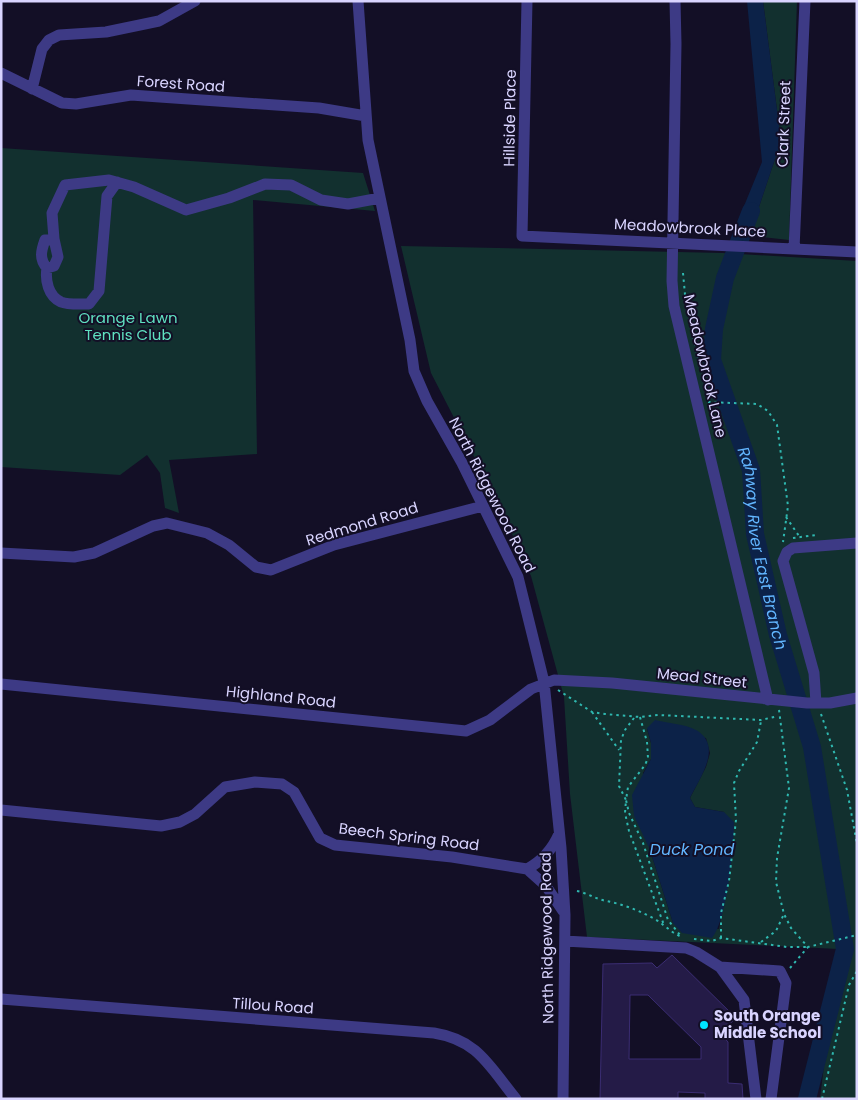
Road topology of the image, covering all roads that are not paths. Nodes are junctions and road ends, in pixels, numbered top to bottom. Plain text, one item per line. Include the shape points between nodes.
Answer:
1 (195, 1) edge
2 (358, 1) edge
3 (527, 1) edge
4 (675, 1) edge
5 (805, 1) edge
6 (1, 73) edge
7 (32, 89) junction
8 (366, 116) junction
9 (117, 182) junction
10 (380, 198) junction
11 (522, 236) joint
12 (673, 243) junction
13 (794, 248) junction
14 (857, 252) edge
15 (483, 506) junction
16 (857, 543) edge
17 (1, 553) edge
18 (544, 682) junction
19 (1, 684) edge
20 (857, 698) edge
21 (768, 700) junction
22 (815, 706) junction
23 (1, 810) edge
24 (559, 833) junction
25 (526, 868) junction
26 (565, 915) junction
27 (565, 942) junction
28 (720, 968) junction
29 (1, 999) edge
30 (516, 1099) edge
31 (563, 1099) edge
32 (756, 1099) edge
33 (771, 1099) edge

1 - 7 street via 159,21 106,32 59,35 49,40 42,49
2 - 8 street, North Ridgewood Road
3 - 11 street, Hillside Place
4 - 12 street, Meadowbrook Lane
5 - 13 street, Clark Street
6 - 7 street, Forest Road
7 - 8 street, Forest Road via 62,103 131,96 319,108
8 - 10 street, North Ridgewood Road
9 - 9 street via 107,196 99,291 89,304 61,302 50,292 45,280 47,268 42,262 41,250 45,240 54,239 52,213 65,185
9 - 10 street via 186,210 265,184 291,185 321,200 348,204
10 - 15 street, North Ridgewood Road via 414,371
11 - 12 street, Meadowbrook Place
12 - 13 street, Meadowbrook Place
12 - 21 street, Meadowbrook Lane via 674,306
13 - 14 street, Meadowbrook Place
15 - 17 street, Redmond Road via 334,545 271,570 256,567 229,545 207,533 167,523 153,526 94,553 74,557
15 - 18 street, North Ridgewood Road via 518,577
16 - 22 street via 793,548 783,561 814,673
18 - 19 street, Highland Road via 490,720 466,730
18 - 21 street, Mead Street via 572,679
18 - 24 street, North Ridgewood Road
20 - 22 street, Mead Street
21 - 22 street, Mead Street via 784,705
23 - 25 street, Beech Spring Road via 161,826 180,822 195,814 225,787 255,782 282,784 294,792 320,838 335,845
24 - 25 street via 546,855
24 - 26 street, North Ridgewood Road
25 - 26 street via 546,886
26 - 27 street, North Ridgewood Road
27 - 28 street via 686,948
27 - 31 street, North Ridgewood Road
28 - 32 street via 744,1000
28 - 33 street via 780,971 784,976 786,983
29 - 30 street, Tillou Road via 453,1036 476,1050

